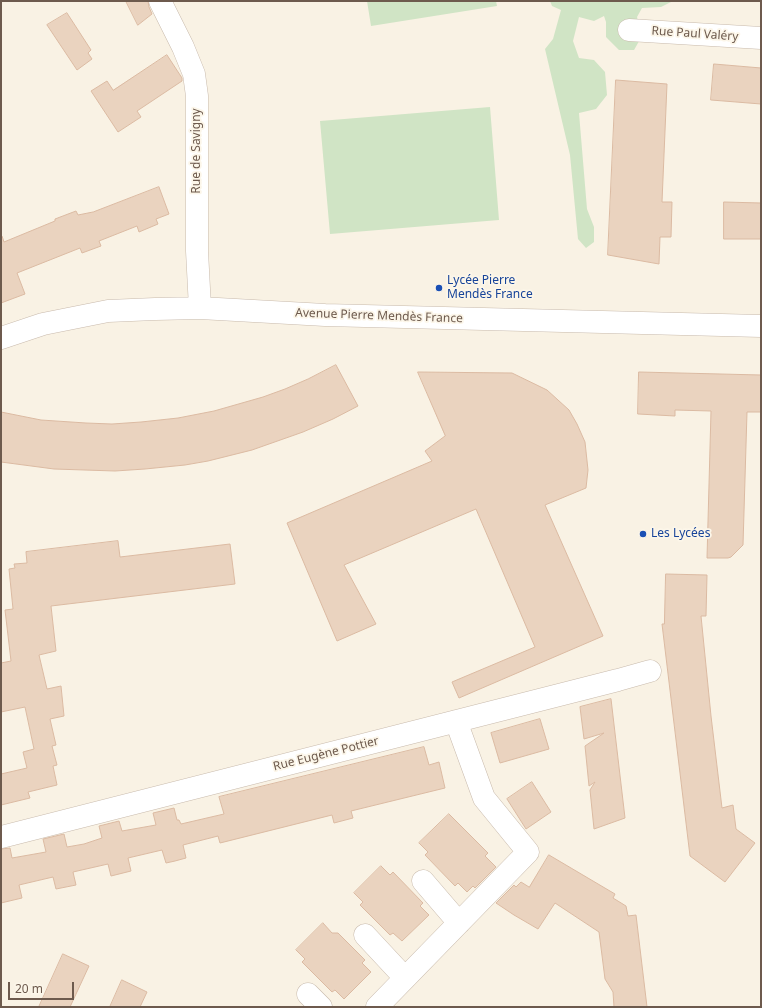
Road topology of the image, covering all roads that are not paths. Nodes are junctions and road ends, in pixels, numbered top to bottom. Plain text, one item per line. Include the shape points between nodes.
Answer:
1 (160, 1) edge
2 (629, 30) dead end
3 (761, 38) edge
4 (200, 308) junction
5 (761, 326) edge
6 (1, 338) edge
7 (650, 671) dead end
8 (456, 721) junction
9 (1, 837) edge
10 (423, 881) dead end
11 (459, 923) junction
12 (365, 935) dead end
13 (405, 978) junction
14 (377, 1007) edge

1 - 4 street, Rue de Savigny via 194,74 197,96 197,251
2 - 3 street, Rue Paul Valéry
4 - 5 street, Avenue Pierre Mendès France via 325,315
4 - 6 street, Avenue Pierre Mendès France via 108,311 43,324
7 - 8 street, Rue Eugène Pottier
8 - 9 street, Rue Eugène Pottier
8 - 11 street via 484,798 528,852
10 - 11 street
11 - 13 street
12 - 13 street
13 - 14 street

